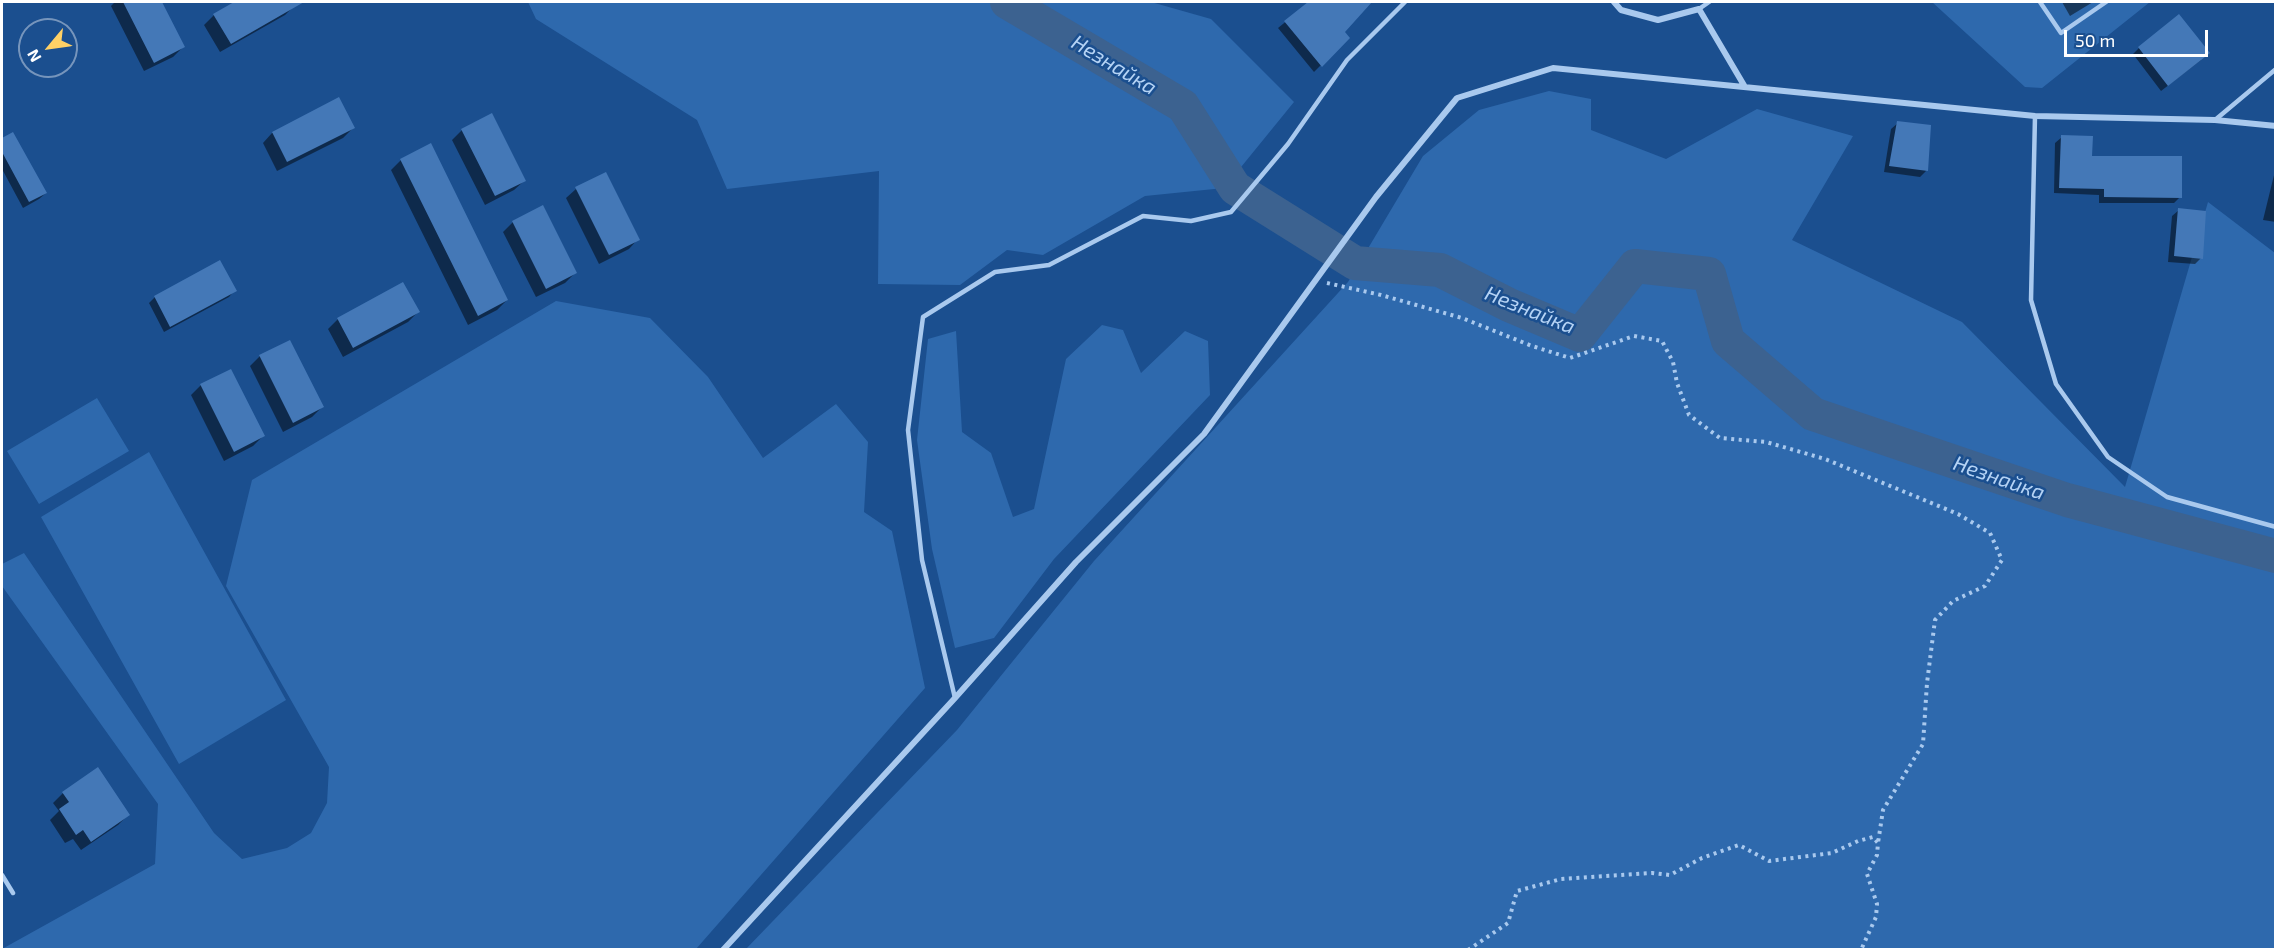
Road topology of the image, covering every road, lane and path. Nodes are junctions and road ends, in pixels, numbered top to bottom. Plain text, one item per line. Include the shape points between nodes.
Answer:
1 (1405, 2) edge
2 (1614, 2) edge
3 (1709, 2) edge
4 (2040, 2) edge
5 (2106, 2) edge
6 (1699, 9) junction
7 (2276, 69) edge
8 (1745, 87) junction
9 (2035, 116) junction
10 (2215, 120) junction
11 (2276, 126) edge
12 (1316, 280) junction
13 (2276, 527) edge
14 (955, 698) junction
15 (1878, 843) junction
16 (2, 875) edge
17 (13, 893) dead end
18 (723, 950) edge
19 (1468, 950) edge
20 (1861, 950) edge

1 - 14 lane via 1347,60 1288,144 1231,212 1191,221 1143,216 1049,265 995,272 923,317 908,430 922,560
2 - 6 street via 1621,10 1658,20
3 - 6 lane
4 - 5 lane via 2061,33
6 - 8 street
7 - 10 lane
8 - 9 street
8 - 12 street via 1553,68 1457,98 1376,196
9 - 10 street
9 - 13 lane via 2031,300 2056,384 2108,457 2167,497
10 - 11 street
12 - 14 street via 1204,434 1076,562
12 - 15 path via 1462,318 1570,358 1634,336 1662,341 1673,362 1689,415 1720,438 1766,442 1825,459 1958,514 1990,533 2002,560 1985,586 1953,601 1935,620 1923,744 1883,810
14 - 18 street
15 - 19 path via 1873,837 1833,853 1769,861 1739,845 1670,875 1561,879 1516,891 1508,923
15 - 20 path via 1877,855 1867,874 1877,904 1876,917
16 - 17 lane

